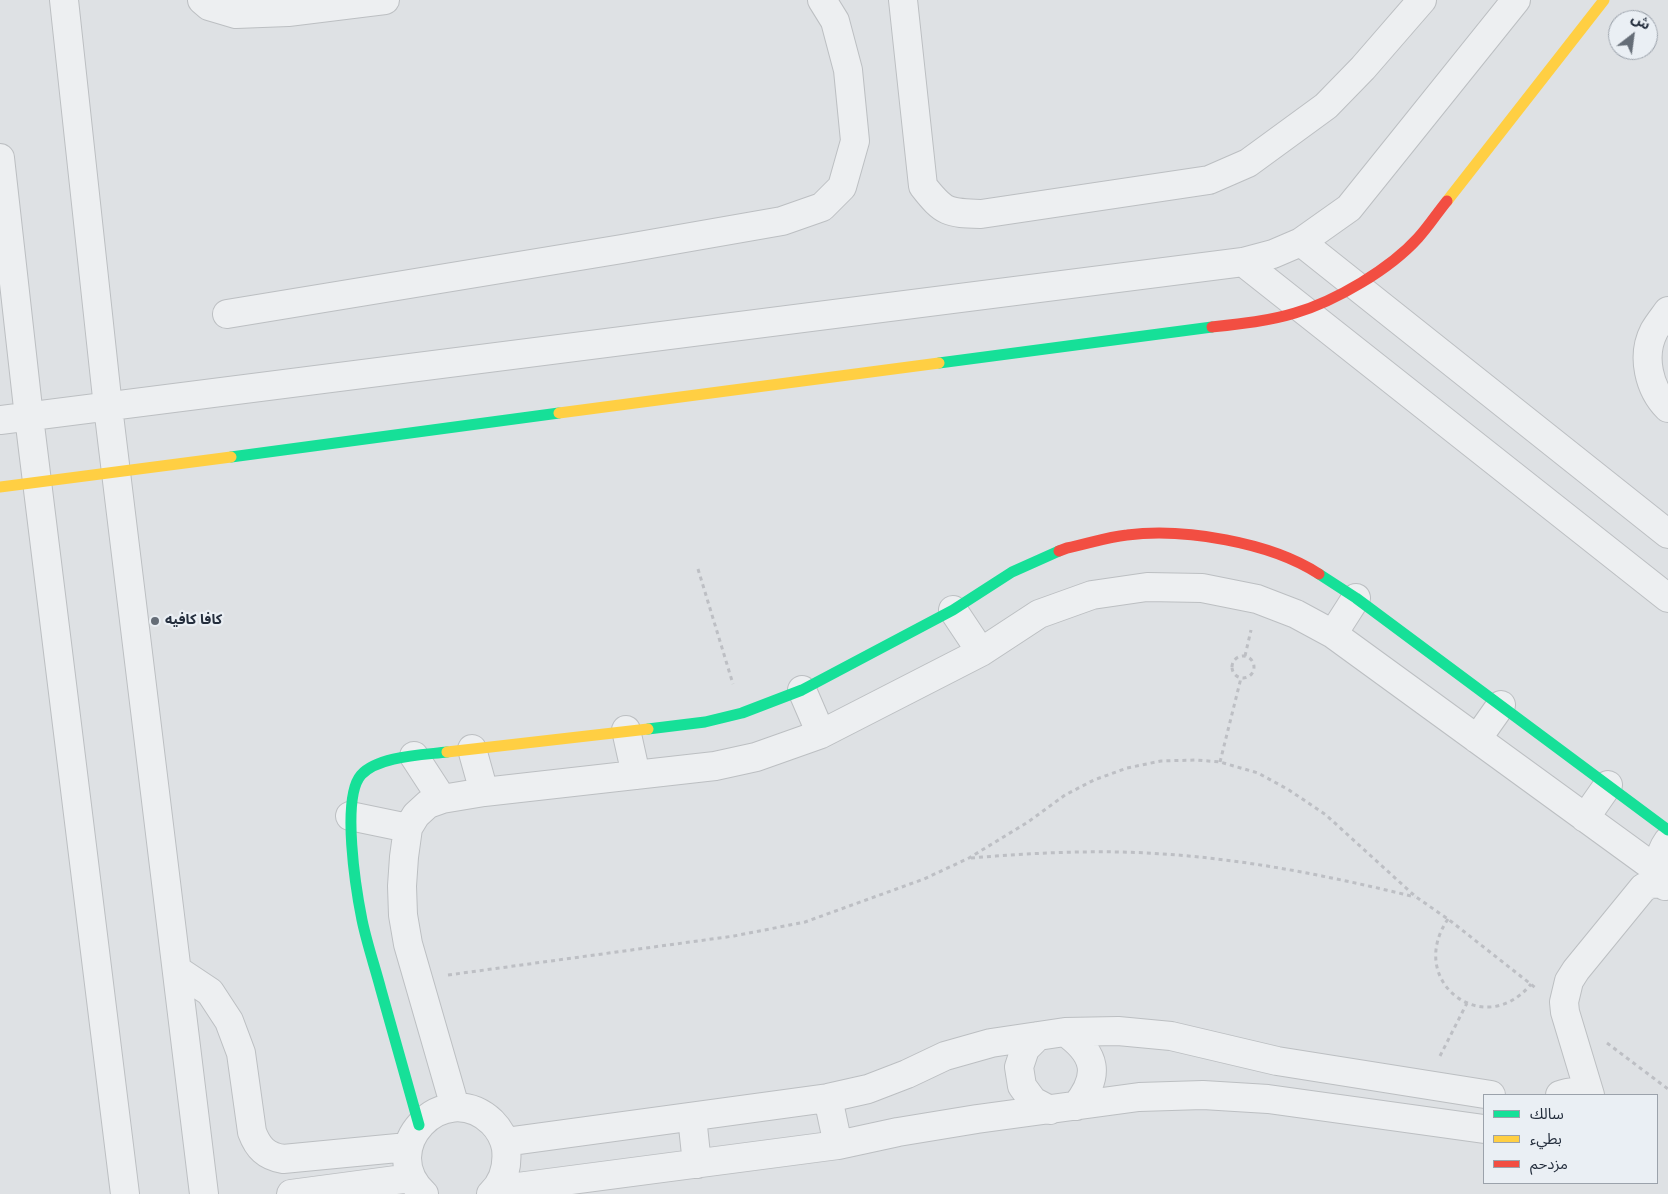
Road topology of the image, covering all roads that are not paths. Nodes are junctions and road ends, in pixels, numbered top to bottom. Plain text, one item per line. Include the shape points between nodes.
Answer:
1 (64, 0) edge
2 (202, 0) edge
3 (385, 0) edge
4 (822, 0) edge
5 (903, 0) edge
6 (1422, 0) edge
7 (1516, 0) edge
8 (1604, 0) edge
9 (0, 158) edge
10 (1302, 242) junction
11 (1243, 262) junction
12 (1357, 286) junction
13 (1304, 310) junction
14 (1668, 311) edge
15 (227, 314) dead end
16 (108, 407) junction
17 (1668, 408) edge
18 (30, 416) junction
19 (0, 420) edge
20 (116, 472) junction
21 (38, 482) junction
22 (0, 487) edge
23 (1668, 534) edge
24 (1356, 598) junction
25 (1668, 598) edge
26 (954, 610) junction
27 (1333, 634) junction
28 (981, 652) junction
29 (802, 690) junction
30 (1501, 705) junction
31 (626, 730) junction
32 (822, 734) junction
33 (1477, 739) junction
34 (472, 749) junction
35 (414, 756) junction
36 (636, 775) junction
37 (1608, 786) junction
38 (484, 792) junction
39 (442, 798) junction
40 (350, 816) junction
41 (1585, 818) junction
42 (408, 828) junction
43 (1668, 830) edge
44 (1668, 841) edge
45 (1664, 881) edge
46 (177, 970) junction
47 (1064, 1032) junction
48 (1038, 1036) junction
49 (1277, 1060) junction
50 (1455, 1090) junction
51 (1484, 1094) edge
52 (1563, 1094) edge
53 (1586, 1094) edge
54 (1589, 1094) edge
55 (828, 1098) junction
56 (1268, 1099) junction
57 (455, 1107) junction
58 (1063, 1108) junction
59 (692, 1117) junction
60 (1448, 1124) junction
61 (1483, 1129) edge
62 (414, 1136) junction
63 (505, 1142) junction
64 (838, 1145) junction
65 (697, 1164) junction
66 (418, 1186) edge
67 (493, 1193) edge
68 (125, 1194) edge
69 (204, 1194) edge
70 (291, 1194) edge

1 - 16 street
2 - 3 street via 209,6 236,14 288,12
4 - 15 street via 835,21 848,70 855,141 842,187 822,207 782,222
5 - 6 street via 923,186 937,205 955,213 981,214 1209,180 1248,162 1326,106
7 - 10 street via 1350,208
8 - 12 street via 1418,238 1390,264
9 - 18 street
10 - 11 street
10 - 12 street
11 - 13 street
11 - 16 street
12 - 13 street
12 - 23 street
13 - 20 street via 1237,324
13 - 25 street
14 - 17 street via 1653,332 1648,355 1650,378 1659,399
16 - 18 street
16 - 20 street
18 - 19 street
18 - 21 street
20 - 21 street
20 - 46 street
21 - 22 street
21 - 68 street
24 - 26 street via 1305,566 1248,544 1188,534 1127,535 1051,554 1012,572
24 - 27 street
24 - 30 street
26 - 28 street
26 - 29 street
27 - 28 street via 1296,614 1257,599 1202,588 1147,587 1092,596 1039,614
27 - 33 street
28 - 32 street
29 - 31 street via 742,713 705,722
29 - 32 street
30 - 33 street
30 - 37 street
31 - 34 street
31 - 36 street
32 - 36 street via 756,757 716,766
33 - 41 street
34 - 35 street
34 - 38 street
35 - 39 street
35 - 40 street via 371,766 361,775 354,786
36 - 38 street
37 - 41 street
37 - 43 street
38 - 39 street
39 - 42 street via 416,814
40 - 42 street
40 - 62 street via 362,921
41 - 45 street
42 - 57 street via 402,886 408,944
44 - 45 street via 1661,851
45 - 54 street via 1643,888 1576,970 1565,991 1565,1012
46 - 62 street via 210,992 229,1020 241,1053 252,1132 262,1151 282,1160
46 - 69 street
47 - 48 street
47 - 49 street via 1118,1031 1171,1036
47 - 58 street via 1079,1042 1089,1057 1092,1075 1087,1092
48 - 55 street via 991,1043 945,1056 868,1089
48 - 58 street via 1025,1049 1019,1067 1022,1086 1033,1101
49 - 50 street
49 - 56 street
50 - 51 street
50 - 60 street
52 - 53 street
55 - 59 street
55 - 64 street
56 - 58 street via 1203,1095 1139,1097
56 - 60 street
57 - 62 street via 429,1116
57 - 63 street via 471,1109 486,1116
58 - 64 street via 968,1120
59 - 63 street
59 - 65 street
60 - 61 street
62 - 66 street via 407,1162
63 - 67 street via 504,1176
64 - 65 street
65 - 67 street
66 - 70 street

